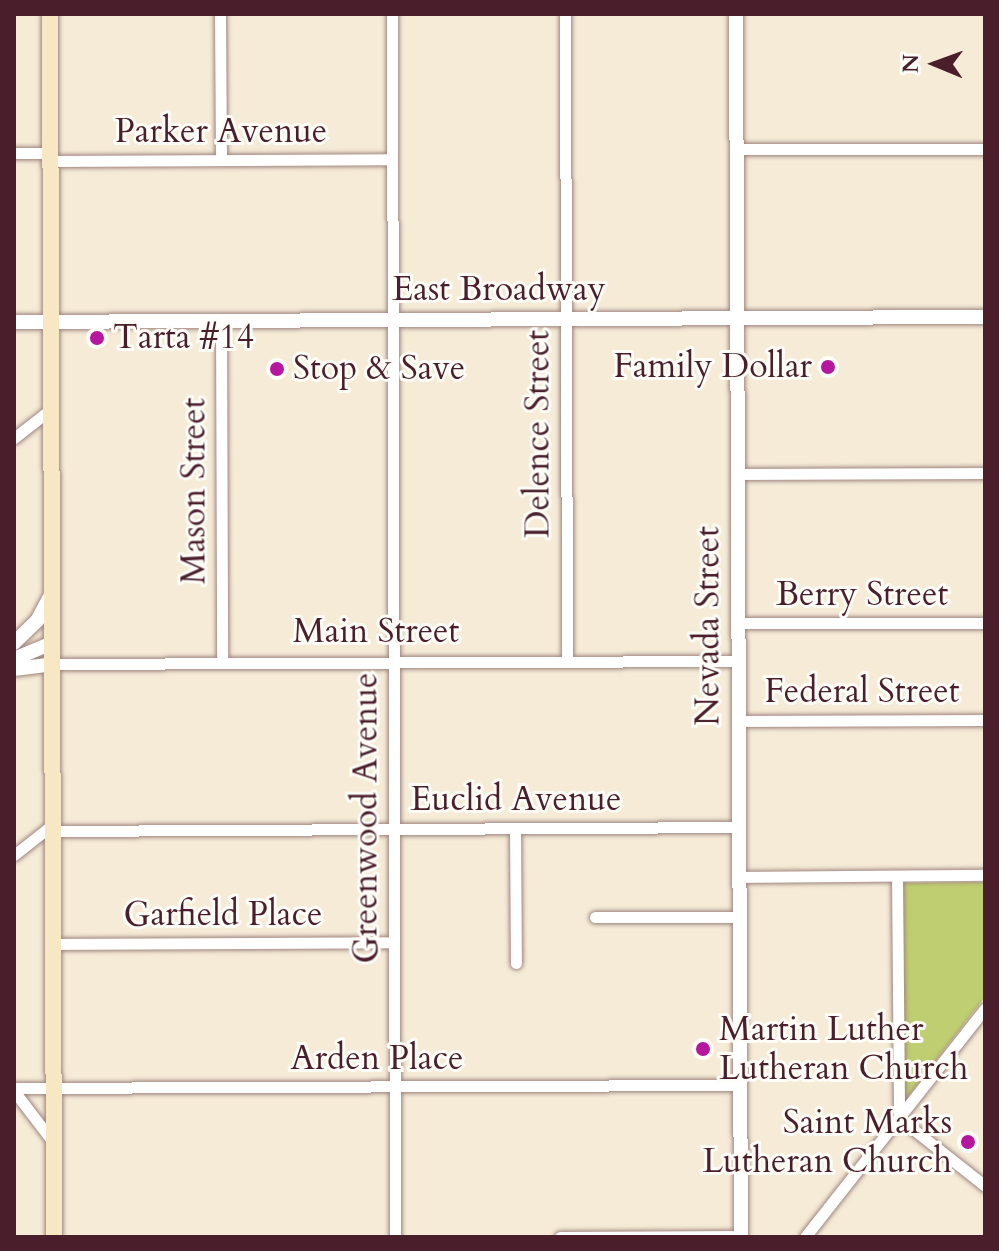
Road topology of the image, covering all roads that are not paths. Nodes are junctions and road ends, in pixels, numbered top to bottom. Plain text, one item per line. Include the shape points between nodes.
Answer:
1 (50, 14) edge
2 (220, 14) edge
3 (392, 14) edge
4 (565, 14) edge
5 (736, 14) edge
6 (736, 149) junction
7 (985, 149) edge
8 (14, 153) edge
9 (51, 157) junction
10 (221, 159) junction
11 (392, 159) junction
12 (985, 317) edge
13 (737, 318) junction
14 (566, 319) junction
15 (392, 320) junction
16 (221, 321) junction
17 (14, 322) edge
18 (52, 322) junction
19 (51, 409) junction
20 (14, 438) edge
21 (985, 473) edge
22 (738, 474) junction
23 (52, 595) junction
24 (738, 623) junction
25 (985, 623) edge
26 (52, 639) junction
27 (14, 643) edge
28 (14, 659) edge
29 (567, 661) junction
30 (739, 661) junction
31 (222, 662) junction
32 (394, 662) junction
33 (52, 664) junction
34 (14, 669) edge
35 (985, 720) edge
36 (739, 721) junction
37 (739, 827) junction
38 (52, 828) junction
39 (515, 828) junction
40 (394, 829) junction
41 (14, 855) edge
42 (985, 875) edge
43 (897, 876) junction
44 (739, 877) junction
45 (595, 917) dead end
46 (740, 917) junction
47 (394, 942) junction
48 (53, 944) junction
49 (516, 963) dead end
50 (985, 1008) edge
51 (740, 1085) junction
52 (395, 1087) junction
53 (54, 1088) junction
54 (14, 1090) edge
55 (899, 1118) junction
56 (54, 1143) junction
57 (985, 1186) edge
58 (741, 1236) edge
59 (54, 1237) edge
60 (395, 1237) edge
61 (560, 1237) edge
62 (805, 1237) edge

1 - 9 main road
2 - 10 street
3 - 11 street, Greenwood Avenue
4 - 14 street, Delence Street
5 - 6 street, Nevada Street
6 - 7 street
6 - 13 street, Nevada Street
8 - 9 street, Parker Avenue
9 - 10 street, Parker Avenue
9 - 18 main road
10 - 11 street, Parker Avenue
11 - 15 street, Greenwood Avenue
12 - 13 street, East Broadway
13 - 14 street, East Broadway
13 - 22 street, Nevada Street
14 - 15 street, East Broadway
14 - 29 street, Delence Street
15 - 16 street, East Broadway
15 - 32 street, Greenwood Avenue
16 - 18 street, East Broadway
16 - 31 street, Mason Street
17 - 18 street, East Broadway
18 - 19 main road
19 - 20 street
19 - 23 main road
21 - 22 street
22 - 24 street, Nevada Street
23 - 26 main road
23 - 27 street via 37,621
24 - 25 street, Berry Street
24 - 30 street, Nevada Street
26 - 27 street
26 - 28 street
26 - 33 main road
29 - 30 street, Main Street
29 - 32 street, Main Street
30 - 36 street, Nevada Street
31 - 32 street, Main Street
31 - 33 street, Main Street
32 - 40 street, Greenwood Avenue
33 - 34 street, Main Street
33 - 38 main road
35 - 36 street, Federal Street
36 - 37 street, Nevada Street
37 - 39 street, Euclid Avenue
37 - 44 street, Nevada Street
38 - 40 street, Euclid Avenue
38 - 41 street
38 - 48 main road
39 - 40 street, Euclid Avenue
39 - 49 street
40 - 47 street, Greenwood Avenue
42 - 43 street
43 - 44 street
43 - 55 street
44 - 46 street, Nevada Street
45 - 46 street
46 - 51 street, Nevada Street
47 - 48 street, Garfield Place
47 - 52 street, Greenwood Avenue
48 - 53 main road
50 - 55 street
51 - 52 street, Arden Place
51 - 58 street, Nevada Street
52 - 53 street, Arden Place
52 - 60 street, Greenwood Avenue
53 - 54 street, Arden Place
53 - 56 main road
54 - 56 street
55 - 57 street
55 - 62 street
56 - 59 main road
58 - 61 street

